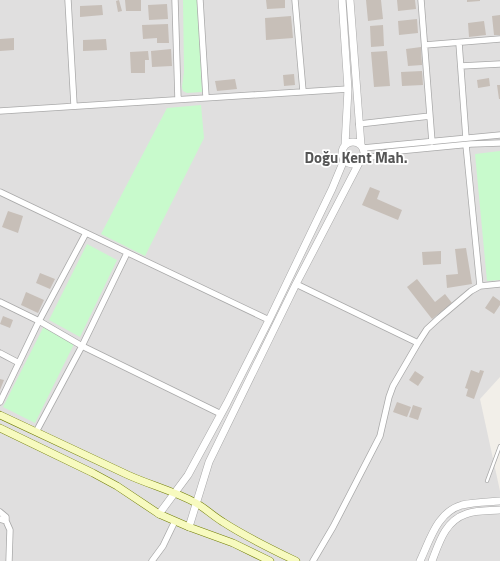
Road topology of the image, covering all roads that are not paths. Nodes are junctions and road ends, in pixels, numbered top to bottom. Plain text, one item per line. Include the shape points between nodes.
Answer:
1 (68, 0) edge
2 (175, 0) edge
3 (200, 0) edge
4 (295, 0) edge
5 (342, 0) edge
6 (350, 0) edge
7 (421, 0) edge
8 (500, 39) edge
9 (459, 43) junction
10 (425, 45) junction
11 (500, 64) edge
12 (461, 66) junction
13 (348, 89) junction
14 (303, 91) junction
15 (206, 97) junction
16 (178, 99) junction
17 (74, 105) junction
18 (0, 111) edge
19 (430, 116) junction
20 (359, 124) junction
21 (500, 135) edge
22 (432, 142) junction
23 (466, 142) junction
24 (500, 142) edge
25 (345, 145) junction
26 (362, 146) junction
27 (344, 160) junction
28 (361, 161) junction
29 (0, 192) edge
30 (86, 233) junction
31 (127, 253) junction
32 (296, 284) junction
33 (500, 284) edge
34 (480, 286) junction
35 (0, 302) edge
36 (269, 320) junction
37 (39, 321) junction
38 (418, 343) junction
39 (82, 346) junction
40 (0, 354) edge
41 (19, 363) junction
42 (0, 402) edge
43 (221, 414) junction
44 (0, 415) edge
45 (0, 428) edge
46 (36, 432) junction
47 (500, 446) edge
48 (499, 454) edge
49 (487, 481) dead end
50 (175, 493) junction
51 (500, 501) edge
52 (196, 503) junction
53 (500, 510) edge
54 (0, 512) edge
55 (159, 514) junction
56 (0, 519) edge
57 (6, 521) junction
58 (175, 521) junction
59 (189, 527) junction
60 (286, 559) edge
61 (9, 561) edge
62 (152, 561) edge
63 (270, 561) edge
64 (296, 561) edge
65 (313, 561) edge
66 (420, 561) edge
67 (432, 561) edge

1 - 17 street
2 - 16 street
3 - 15 street
4 - 14 street
5 - 13 street
6 - 20 street
7 - 10 street
8 - 9 street
9 - 10 street
9 - 12 street
10 - 19 street
11 - 12 street
12 - 23 street
13 - 14 street
13 - 25 street
14 - 15 street
15 - 16 street
16 - 17 street
17 - 18 street
19 - 20 street
19 - 22 street
20 - 26 street
21 - 23 street
22 - 23 street
22 - 26 street
23 - 24 street
23 - 28 street via 388,152
23 - 34 street
25 - 26 street via 351,142
25 - 27 street via 342,151
26 - 28 street via 364,154
27 - 28 street via 352,165
27 - 36 street
28 - 32 street
29 - 30 street
30 - 31 street
30 - 37 street
31 - 36 street
31 - 39 street
32 - 38 street
32 - 52 street via 209,462
33 - 34 street
34 - 38 street via 427,329
35 - 37 street
36 - 43 street
37 - 39 street
37 - 41 street
38 - 65 street via 393,386 380,436
39 - 43 street
39 - 46 street
40 - 41 street
41 - 42 street
43 - 50 street via 188,475
44 - 46 main road
45 - 55 main road via 94,473
46 - 50 main road via 147,484
47 - 48 lane
48 - 49 lane
50 - 52 main road
50 - 55 street
51 - 66 street via 462,505 449,510 441,518
52 - 59 street
52 - 60 main road
53 - 67 street via 466,514 458,518 444,532
54 - 57 street via 6,517
55 - 58 main road
56 - 57 street
57 - 61 street via 10,530
58 - 59 main road
58 - 62 street
59 - 63 main road via 233,543
60 - 64 main road

